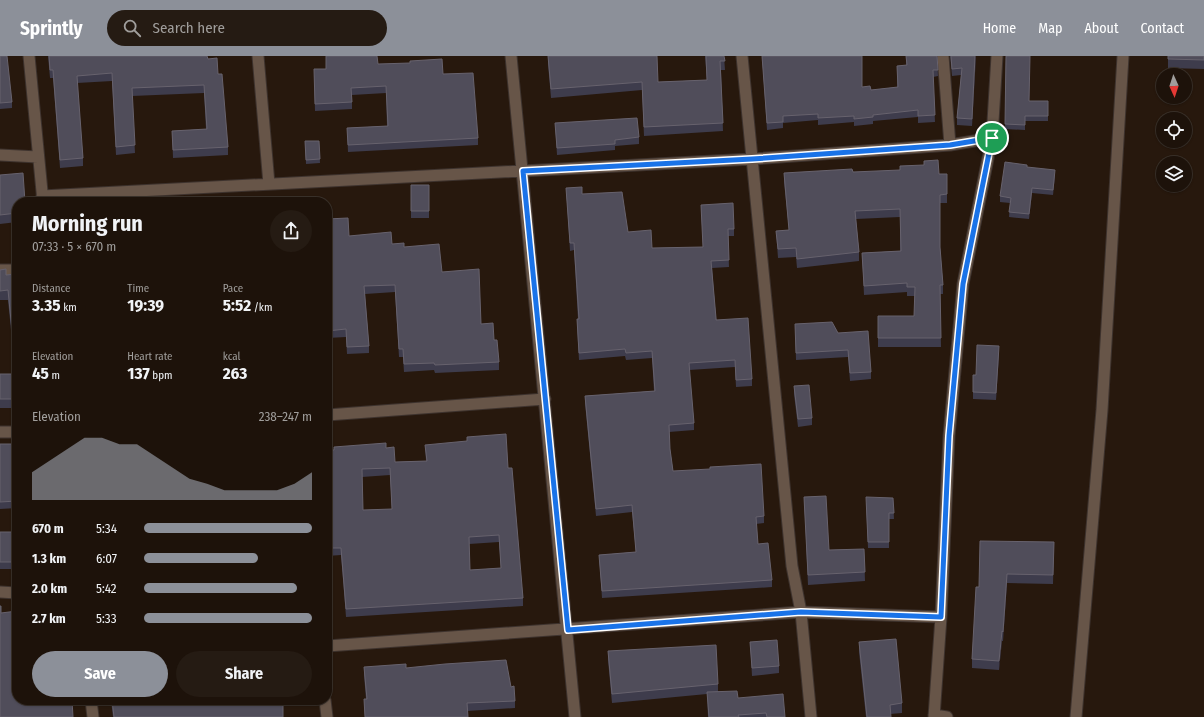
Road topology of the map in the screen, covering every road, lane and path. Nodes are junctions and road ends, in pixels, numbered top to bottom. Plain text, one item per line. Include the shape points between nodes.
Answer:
1 (29, 56) edge
2 (258, 56) edge
3 (511, 56) edge
4 (742, 56) edge
5 (943, 56) edge
6 (997, 56) edge
7 (1123, 56) edge
8 (992, 138) junction
9 (950, 145) junction
10 (0, 155) edge
11 (38, 157) junction
12 (752, 159) junction
13 (523, 171) junction
14 (269, 184) junction
15 (42, 197) edge
16 (72, 197) edge
17 (0, 270) edge
18 (12, 270) edge
19 (545, 399) junction
20 (332, 415) edge
21 (0, 432) edge
22 (12, 432) edge
23 (0, 592) edge
24 (12, 593) edge
25 (801, 612) junction
26 (941, 617) junction
27 (568, 630) junction
28 (332, 646) edge
29 (91, 705) edge
30 (326, 705) edge
31 (934, 716) edge
32 (92, 717) edge
33 (327, 717) edge
34 (575, 717) edge
35 (811, 717) edge
36 (948, 717) edge
37 (1076, 717) edge

1 - 11 street
2 - 14 street
3 - 13 street
4 - 12 street
5 - 9 street
6 - 8 street
7 - 37 street via 1102,410
8 - 9 street
8 - 26 street via 963,284 949,436
9 - 12 street
10 - 11 street
11 - 15 street
12 - 13 street
12 - 25 street via 792,566
13 - 14 street
13 - 19 street
14 - 16 street
17 - 18 street
19 - 20 street
19 - 27 street
21 - 22 street
23 - 24 street
25 - 26 street
25 - 27 street
25 - 35 street
26 - 31 street
27 - 28 street
27 - 34 street
29 - 32 street
30 - 33 street
31 - 36 street

